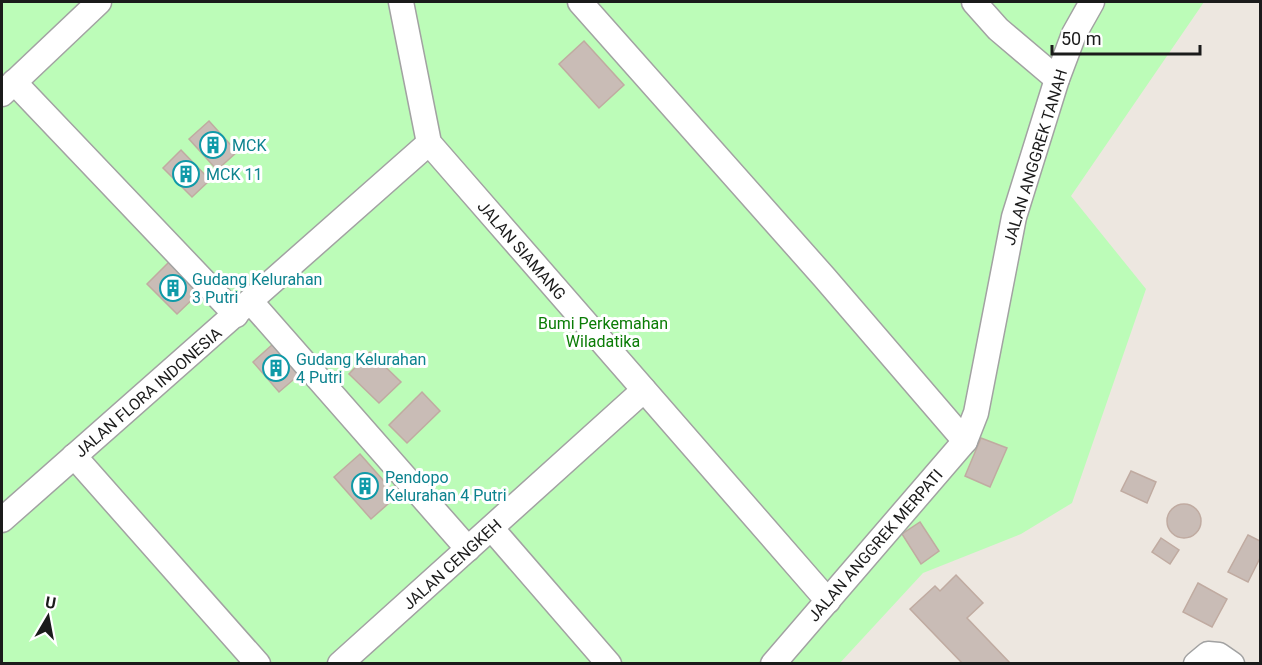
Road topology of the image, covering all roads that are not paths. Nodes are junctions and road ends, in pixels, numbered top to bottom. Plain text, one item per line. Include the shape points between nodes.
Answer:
1 (99, 2) edge
2 (401, 2) edge
3 (580, 2) edge
4 (974, 2) edge
5 (1092, 2) edge
6 (1057, 79) junction
7 (8, 88) edge
8 (429, 143) junction
9 (244, 308) junction
10 (644, 390) junction
11 (969, 433) junction
12 (74, 456) junction
13 (2, 520) edge
14 (492, 529) junction
15 (468, 549) junction
16 (828, 601) junction
17 (258, 663) edge
18 (340, 663) edge
19 (609, 663) edge
20 (773, 663) edge
21 (1196, 663) edge
22 (1232, 663) edge

1 - 7 street
2 - 8 street, JALAN SIAMANG
3 - 11 street via 824,277
4 - 6 street via 998,29
5 - 6 street, JALAN ANGGREK TANAH via 1074,34
6 - 11 street, JALAN ANGGREK TANAH via 1014,217
7 - 9 street
8 - 9 street, JALAN FLORA INDONESIA
8 - 10 street, JALAN SIAMANG
9 - 12 street, JALAN FLORA INDONESIA
9 - 15 street
10 - 14 street, JALAN CENGKEH
10 - 16 street, JALAN SIAMANG
11 - 16 street, JALAN ANGGREK MERPATI
12 - 13 street, JALAN FLORA INDONESIA
12 - 17 street
14 - 15 street, JALAN CENGKEH
14 - 19 street
15 - 18 street, JALAN CENGKEH
16 - 20 street, JALAN ANGGREK MERPATI
21 - 22 street via 1208,654

